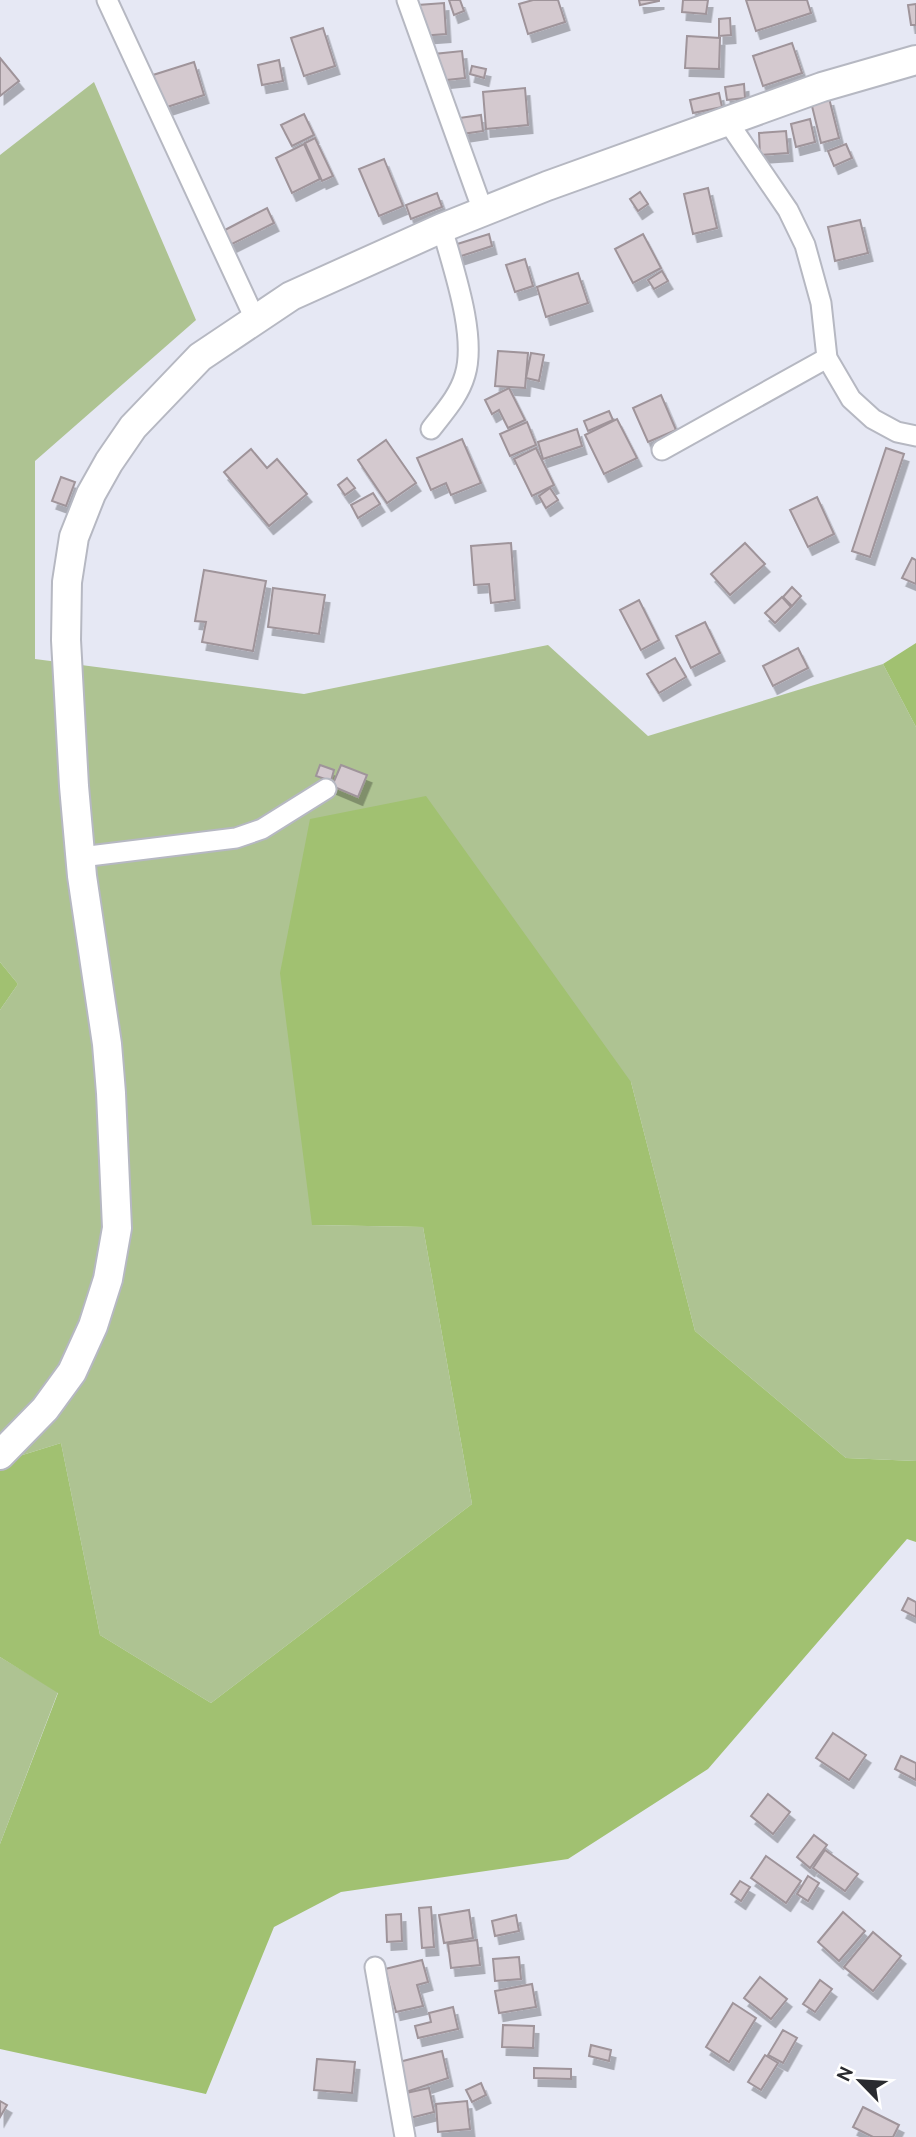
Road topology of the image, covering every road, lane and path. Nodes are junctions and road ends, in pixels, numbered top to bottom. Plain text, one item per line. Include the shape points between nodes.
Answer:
1 (107, 0) edge
2 (407, 0) edge
3 (916, 60) edge
4 (728, 122) junction
5 (482, 211) junction
6 (442, 228) junction
7 (255, 319) junction
8 (827, 358) junction
9 (431, 429) dead end
10 (916, 436) edge
11 (662, 450) dead end
12 (326, 789) dead end
13 (81, 857) junction
14 (0, 1454) edge
15 (375, 1967) dead end
16 (405, 2137) edge

1 - 7 street
2 - 5 street
3 - 4 street via 822,87
4 - 5 street
4 - 8 street via 788,209 805,245 821,303
5 - 6 street
6 - 7 street via 291,296
6 - 9 street via 470,349 458,393
7 - 13 street via 200,357 133,427 91,494 74,537 66,640
8 - 10 street via 852,399 873,419
8 - 11 street
12 - 13 street via 262,829 236,838
13 - 14 street via 107,1044 117,1228 108,1279 72,1372 45,1409
15 - 16 street

